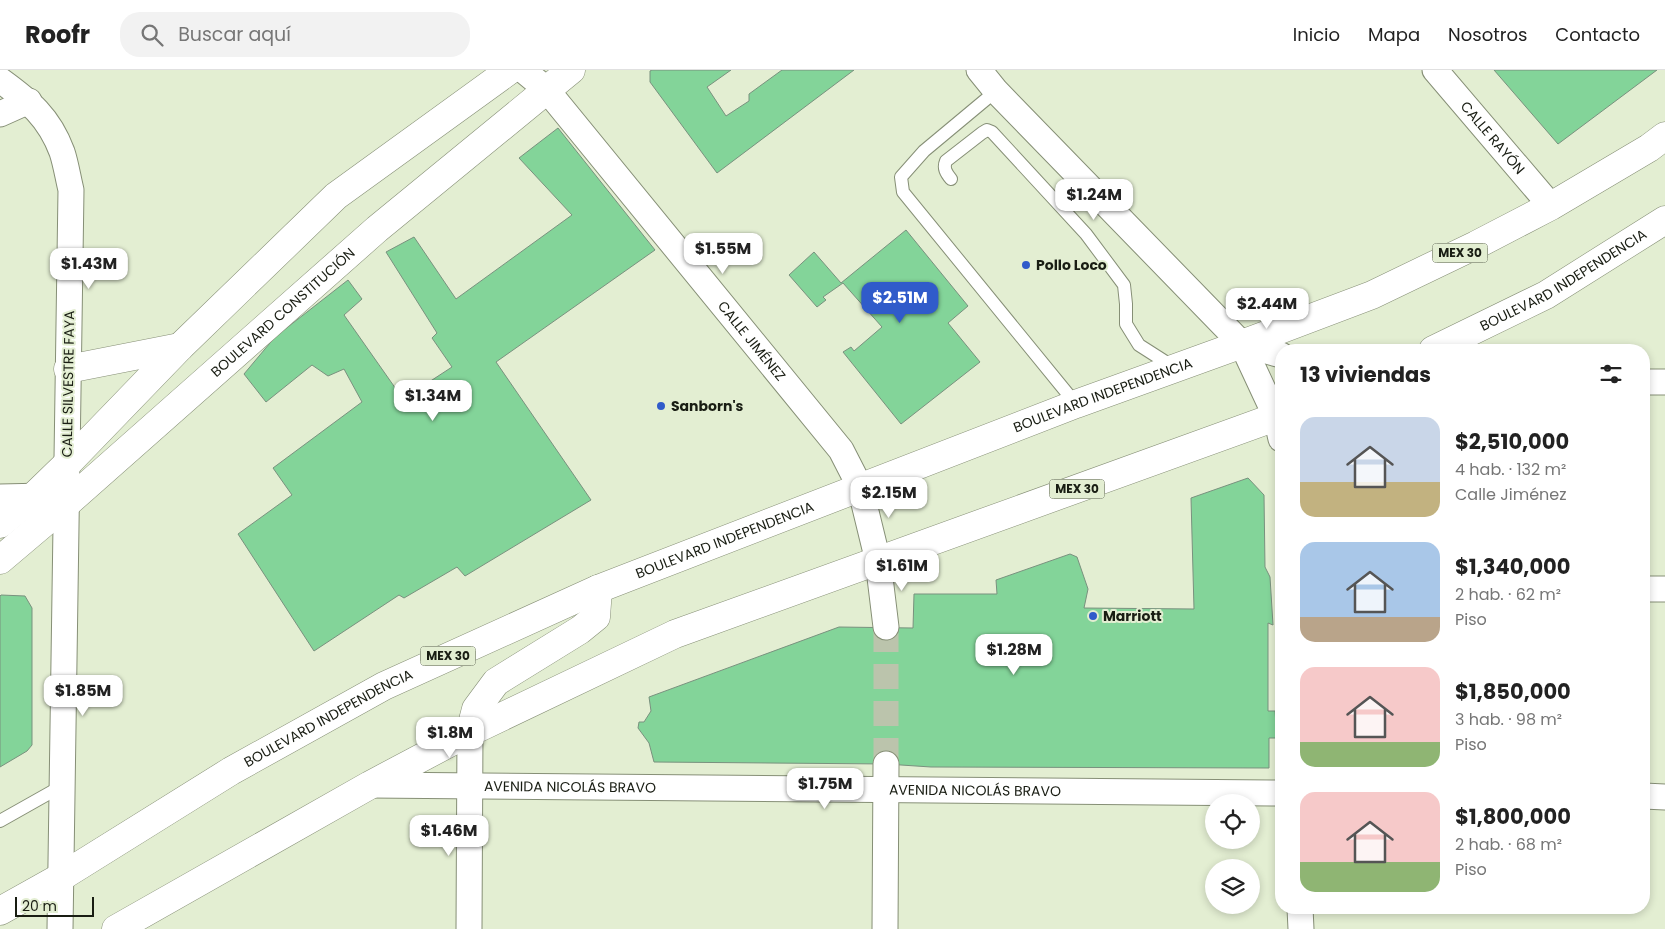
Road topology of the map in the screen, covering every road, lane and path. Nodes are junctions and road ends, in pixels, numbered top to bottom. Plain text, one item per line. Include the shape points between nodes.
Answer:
1 (510, 70) edge
2 (523, 70) edge
3 (571, 70) edge
4 (978, 70) edge
5 (1435, 70) edge
6 (0, 80) edge
7 (546, 89) junction
8 (996, 91) junction
9 (29, 101) junction
10 (0, 114) edge
11 (1665, 136) edge
12 (950, 179) dead end
13 (1551, 206) junction
14 (1665, 220) edge
15 (1242, 344) junction
16 (1445, 344) edge
17 (180, 347) junction
18 (1275, 353) edge
19 (1174, 368) junction
20 (68, 369) junction
21 (1650, 382) edge
22 (1665, 382) edge
23 (1076, 404) junction
24 (1275, 413) edge
25 (1275, 426) edge
26 (66, 465) junction
27 (860, 487) junction
28 (0, 496) edge
29 (34, 496) junction
30 (66, 504) junction
31 (0, 524) edge
32 (0, 560) edge
33 (878, 561) junction
34 (1650, 588) edge
35 (598, 589) junction
36 (1665, 589) edge
37 (886, 627) tunnel mouth
38 (470, 732) junction
39 (886, 764) tunnel mouth
40 (370, 785) junction
41 (62, 786) junction
42 (470, 786) junction
43 (886, 790) junction
44 (1275, 793) edge
45 (1650, 796) edge
46 (1665, 796) edge
47 (0, 821) edge
48 (61, 877) junction
49 (0, 911) edge
50 (1300, 914) edge
51 (60, 929) edge
52 (116, 929) edge
53 (469, 929) edge
54 (885, 929) edge
55 (1301, 929) edge

1 - 17 main road via 336,196
2 - 7 street, CALLE JIMÉNEZ
3 - 7 main road, BOULEVARD CONSTITUCIÓN
4 - 8 street
5 - 13 street, CALLE RAYÓN
6 - 9 street, CALLE SILVESTRE FAYA
7 - 27 street, CALLE JIMÉNEZ via 841,450
7 - 30 main road, BOULEVARD CONSTITUCIÓN via 377,229
8 - 15 street
8 - 23 lane via 924,151 900,177 903,192
9 - 10 street
9 - 20 street, CALLE SILVESTRE FAYA via 47,122 62,153 71,190
11 - 13 main road, BOULEVARD INDEPENDENCIA / MEX 30
12 - 19 lane via 945,171 946,161 982,133 992,132 1086,234 1124,285 1126,324 1139,345
13 - 15 main road, BOULEVARD INDEPENDENCIA / MEX 30 via 1372,294
14 - 16 main road, BOULEVARD INDEPENDENCIA via 1546,295
15 - 18 street
15 - 19 main road, BOULEVARD INDEPENDENCIA / MEX 30
15 - 24 street
17 - 20 main road
17 - 26 main road
19 - 23 main road, BOULEVARD INDEPENDENCIA / MEX 30
20 - 26 street, CALLE SILVESTRE FAYA
21 - 22 street
23 - 27 main road, BOULEVARD INDEPENDENCIA / MEX 30
25 - 33 main road, MEX 30
26 - 29 main road
26 - 30 street, CALLE SILVESTRE FAYA
27 - 33 street, CALLE JIMÉNEZ
27 - 35 main road, BOULEVARD INDEPENDENCIA / MEX 30
28 - 29 street
29 - 30 street via 56,498
29 - 31 main road
30 - 32 main road, BOULEVARD CONSTITUCIÓN
30 - 41 street, CALLE SILVESTRE FAYA
33 - 37 street, CALLE JIMÉNEZ
33 - 38 main road, MEX 30 via 675,634
34 - 36 street
35 - 38 main road via 596,616 580,630 496,682 476,708
35 - 48 main road, BOULEVARD INDEPENDENCIA / MEX 30 via 384,686 231,771
38 - 40 main road, MEX 30
38 - 42 street
39 - 43 street
40 - 42 street, AVENIDA NICOLÁS BRAVO
40 - 52 main road, MEX 30
41 - 47 lane
41 - 48 street, CALLE SILVESTRE FAYA
42 - 43 street, AVENIDA NICOLÁS BRAVO
42 - 53 street
43 - 44 street, AVENIDA NICOLÁS BRAVO
43 - 54 street
45 - 46 street
48 - 49 main road, BOULEVARD INDEPENDENCIA / MEX 30
48 - 51 street, CALLE SILVESTRE FAYA
50 - 55 street

